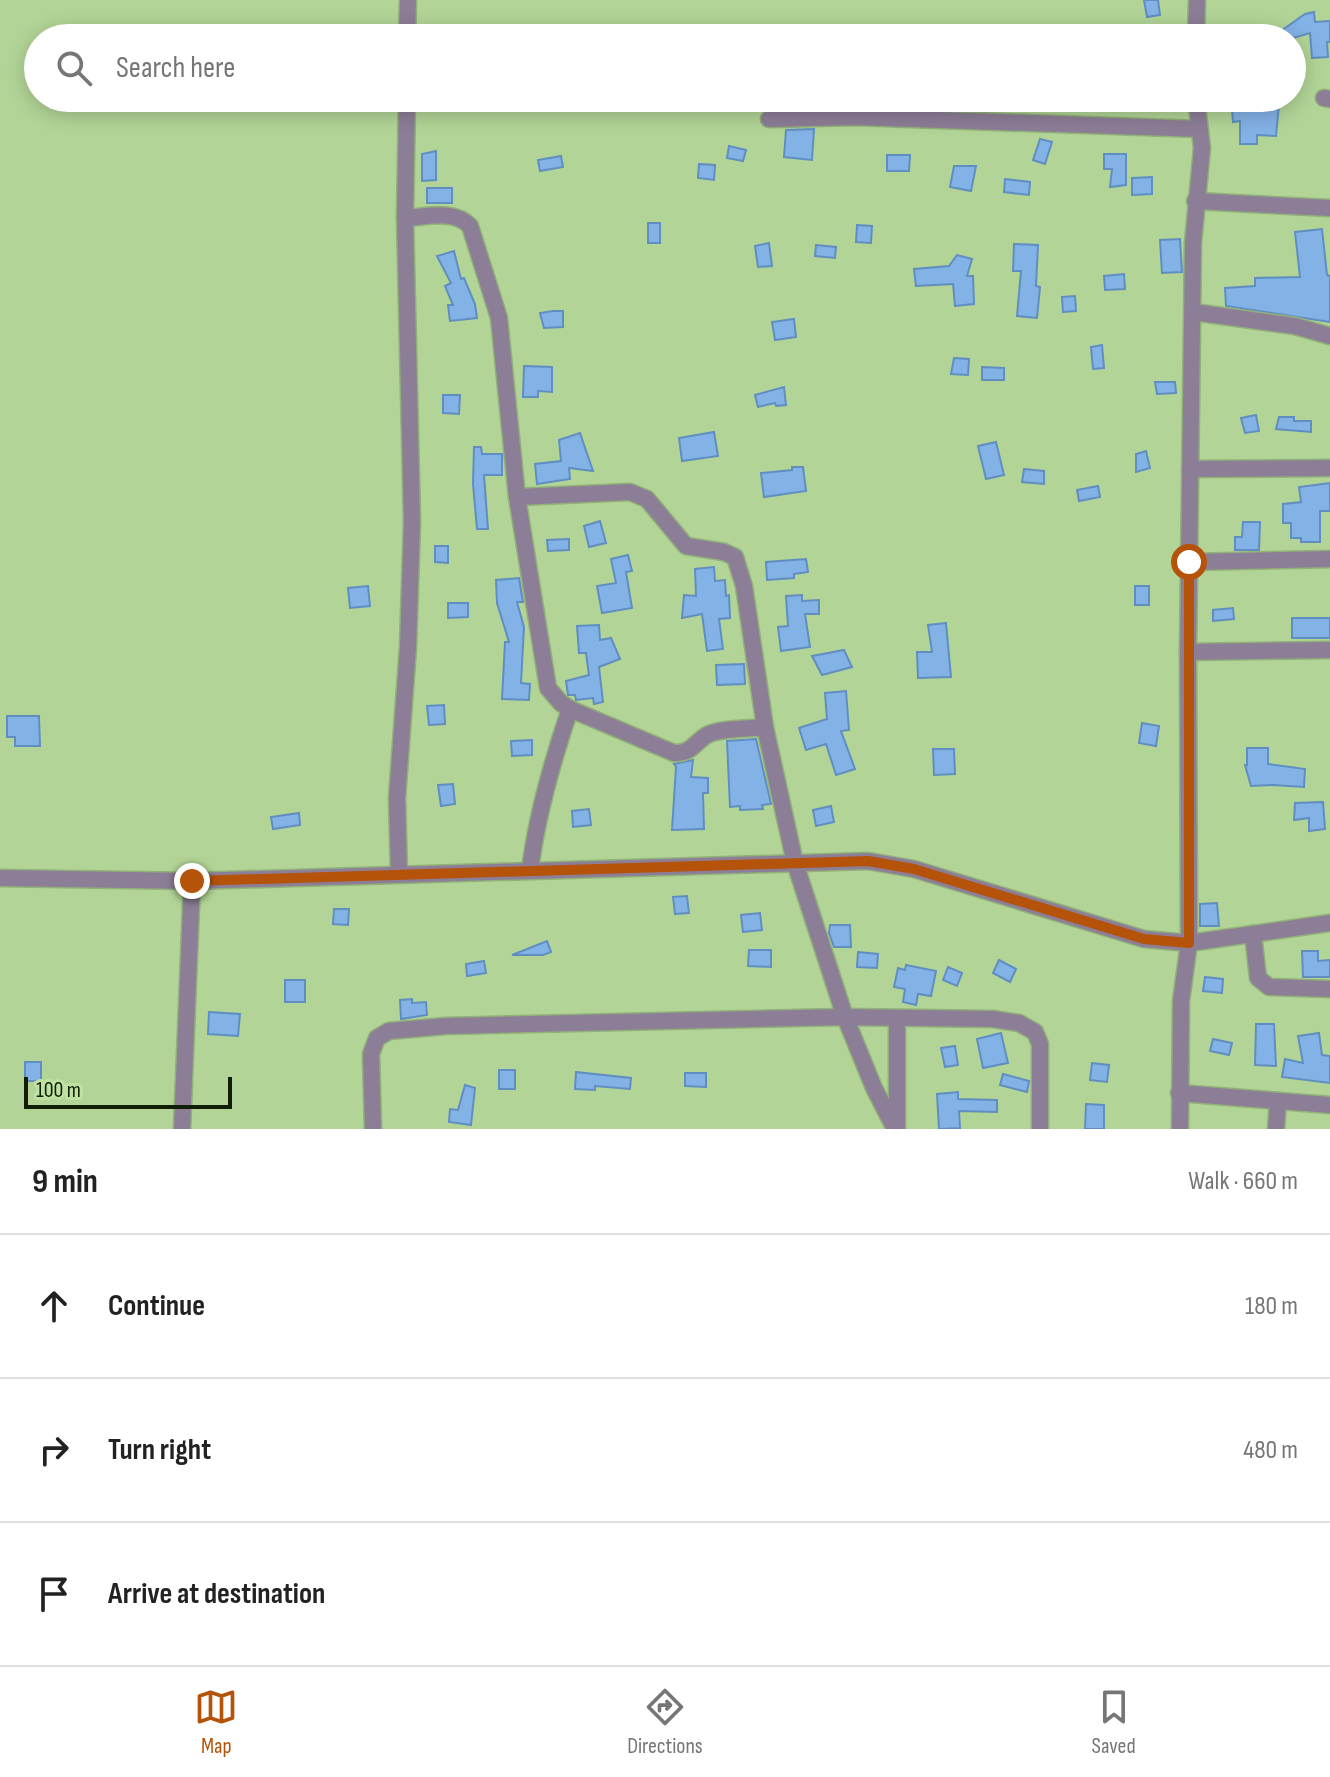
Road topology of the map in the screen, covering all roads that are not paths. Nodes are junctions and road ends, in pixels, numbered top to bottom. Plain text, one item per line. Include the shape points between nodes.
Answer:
1 (408, 0) edge
2 (1197, 0) edge
3 (407, 24) edge
4 (1196, 24) edge
5 (407, 112) edge
6 (1197, 112) edge
7 (769, 119) dead end
8 (1199, 129) junction
9 (1195, 201) junction
10 (1330, 208) edge
11 (405, 218) junction
12 (1193, 312) junction
13 (1330, 336) edge
14 (1330, 468) edge
15 (1190, 469) junction
16 (517, 497) junction
17 (1330, 559) edge
18 (1189, 562) junction
19 (1330, 650) edge
20 (1188, 652) junction
21 (570, 709) junction
22 (765, 727) junction
23 (795, 863) junction
24 (530, 870) junction
25 (399, 874) junction
26 (0, 878) edge
27 (192, 881) junction
28 (1330, 923) edge
29 (1253, 934) junction
30 (1189, 943) junction
31 (1330, 989) edge
32 (845, 1017) junction
33 (897, 1019) junction
34 (1179, 1093) junction
35 (1278, 1101) junction
36 (1330, 1105) edge
37 (182, 1129) edge
38 (373, 1129) edge
39 (896, 1129) edge
40 (1040, 1129) edge
41 (1180, 1129) edge
42 (1276, 1129) edge

1 - 3 street
2 - 4 street
5 - 11 street
6 - 8 street
7 - 8 street via 856,117
8 - 9 street via 1202,148
9 - 10 street
9 - 12 street
11 - 16 street via 454,215 470,226 499,318
11 - 25 street via 412,522 397,798
12 - 13 street
12 - 15 street
14 - 15 street
15 - 18 street
16 - 21 street via 548,688
16 - 22 street via 630,492 647,499 686,546 735,557
17 - 18 street
18 - 20 street
19 - 20 street
20 - 30 street
21 - 22 street via 674,753 692,749 707,735
21 - 24 street via 547,777
22 - 23 street
23 - 24 street
23 - 30 street via 868,861 914,869 1144,939
23 - 32 street
24 - 25 street
25 - 27 street
26 - 27 street
27 - 37 street
28 - 29 street
29 - 30 street
29 - 31 street via 1262,984
30 - 34 street via 1181,1001
32 - 33 street
32 - 38 street via 389,1031 377,1038 371,1054
32 - 39 street
33 - 39 street
33 - 40 street via 993,1019 1035,1032 1040,1044
34 - 35 street
34 - 41 street
35 - 36 street
35 - 42 street

